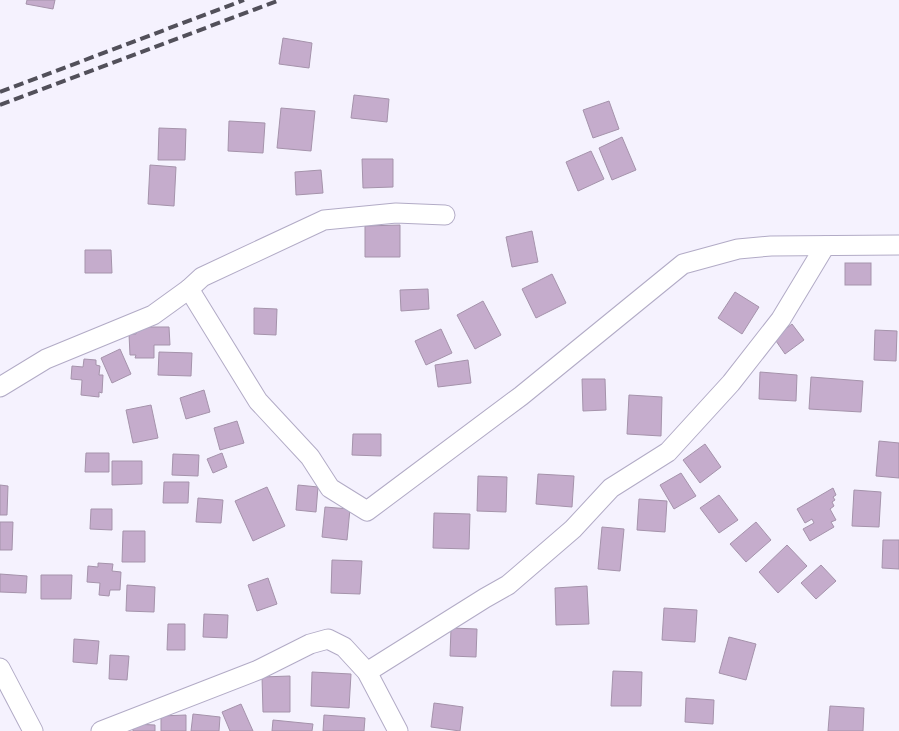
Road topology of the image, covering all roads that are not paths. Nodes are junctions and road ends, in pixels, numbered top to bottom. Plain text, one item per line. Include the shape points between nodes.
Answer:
1 (445, 215) dead end
2 (899, 245) edge
3 (825, 246) junction
4 (189, 289) junction
5 (0, 388) edge
6 (0, 668) edge
7 (367, 672) junction
8 (33, 731) edge
9 (101, 731) edge
10 (398, 731) edge

1 - 4 street via 396,213 324,220 202,277
2 - 3 street
3 - 4 street via 738,249 684,264 521,396 367,511 330,488 310,457 258,401
3 - 7 street via 781,318 731,383 668,452 611,488 573,529 508,585
4 - 5 street via 153,315 46,360
6 - 8 street
7 - 9 street via 344,647 328,639
7 - 10 street

